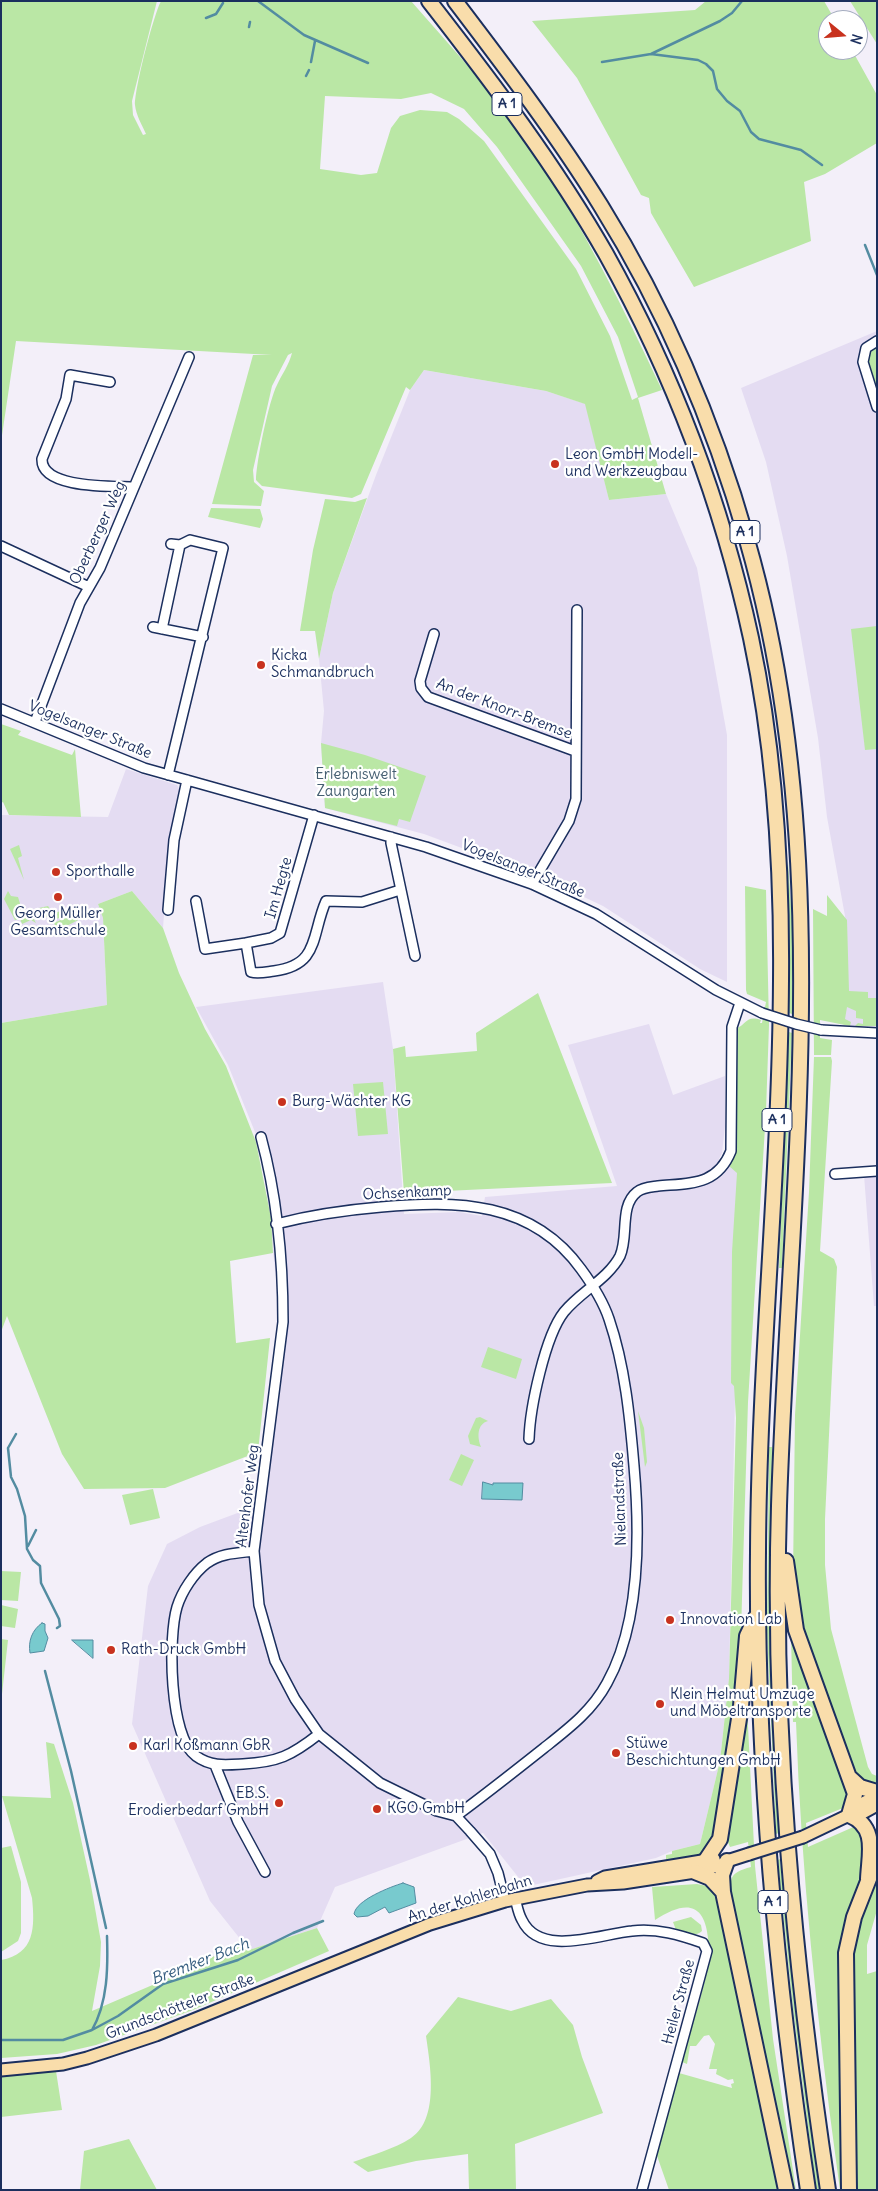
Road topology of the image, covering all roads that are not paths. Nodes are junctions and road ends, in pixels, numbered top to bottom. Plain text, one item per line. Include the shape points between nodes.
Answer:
1 (428, 1) edge
2 (455, 1) edge
3 (877, 341) edge
4 (189, 357) dead end
5 (110, 382) dead end
6 (877, 407) edge
7 (134, 487) junction
8 (1, 546) edge
9 (89, 586) junction
10 (577, 610) dead end
11 (434, 634) dead end
12 (203, 637) junction
13 (1, 709) edge
14 (35, 722) junction
15 (575, 751) junction
16 (168, 775) junction
17 (187, 780) junction
18 (314, 815) junction
19 (391, 837) junction
20 (532, 884) junction
21 (400, 890) junction
22 (196, 901) dead end
23 (168, 910) dead end
24 (246, 943) junction
25 (415, 956) dead end
26 (740, 1003) junction
27 (877, 1033) edge
28 (261, 1137) dead end
29 (877, 1171) edge
30 (835, 1174) dead end
31 (276, 1224) junction
32 (593, 1285) junction
33 (529, 1439) dead end
34 (779, 1514) junction
35 (254, 1551) junction
36 (758, 1612) junction
37 (319, 1734) junction
38 (215, 1765) junction
39 (849, 1777) junction
40 (877, 1794) edge
41 (877, 1805) edge
42 (849, 1815) junction
43 (456, 1816) junction
44 (877, 1831) edge
45 (720, 1839) junction
46 (706, 1860) junction
47 (730, 1860) junction
48 (264, 1872) dead end
49 (695, 1872) junction
50 (868, 1879) junction
51 (587, 1885) junction
52 (723, 1892) junction
53 (510, 1899) junction
54 (364, 1950) joint
55 (1, 2070) edge
56 (642, 2190) edge
57 (786, 2190) edge
58 (808, 2190) edge
59 (828, 2190) edge
60 (849, 2190) edge

1 - 36 highway, A 1 via 540,151 604,251 643,325 706,478 751,640 776,827 781,969 777,1134 760,1443
2 - 34 highway, A 1 via 561,144 647,286 719,452 748,541 772,639 797,826 802,973 798,1136
3 - 6 street via 866,348 863,362
4 - 7 street, Oberberger Weg
5 - 7 street via 70,375 66,399 42,466 46,473 77,484
7 - 9 street, Oberberger Weg via 100,568
8 - 9 street
9 - 14 street, Oberberger Weg via 69,629
10 - 15 street, An der Knorr-Bremse
11 - 15 street, An der Knorr-Bremse via 420,681 428,697
12 - 12 street, Vogelsanger Straße via 224,548 190,540 176,545 157,628
12 - 16 street, Vogelsanger Straße
13 - 14 street, Vogelsanger Straße
14 - 16 street, Vogelsanger Straße
15 - 20 street, An der Knorr-Bremse via 577,785 574,810
16 - 17 street, Vogelsanger Straße
17 - 18 street, Vogelsanger Straße
17 - 23 street via 174,840
18 - 19 street, Vogelsanger Straße
18 - 24 street, Im Hegte via 280,932 271,938
19 - 20 street, Vogelsanger Straße
19 - 21 street
20 - 26 street, Vogelsanger Straße via 596,914
21 - 24 street via 362,902 326,901 311,949 299,964 291,968 250,972
21 - 25 street
22 - 24 street, Im Hegte via 205,949
26 - 27 street, Vogelsanger Straße, bridge via 820,1030
26 - 32 street via 732,1027 731,1151 726,1162 710,1178 637,1191 626,1208 626,1237 621,1252 615,1264
28 - 31 street, Altenhofer Weg
29 - 30 street
31 - 32 street, Ochsenkamp via 342,1210 398,1205 439,1203 483,1207 519,1219 554,1240 570,1254
31 - 35 street, Altenhofer Weg via 284,1322
32 - 33 street via 563,1313 555,1327 530,1417
32 - 43 street, Nielandstraße via 609,1318 631,1424 636,1544 626,1635 606,1685 589,1709 571,1727
34 - 39 highway via 796,1630
34 - 59 highway, A 1 via 782,1746 791,1894
35 - 37 street, Altenhofer Weg via 259,1606 275,1661
35 - 38 street via 224,1555 205,1565 186,1588 173,1628 174,1692 181,1735 195,1756
36 - 45 highway via 747,1636 741,1706
36 - 58 highway, A 1 via 762,1751 775,1920
37 - 38 street via 301,1749 271,1762
37 - 43 street, Altenhofer Weg via 380,1783 437,1811
38 - 48 street via 238,1822
39 - 40 highway via 860,1787
39 - 42 highway via 855,1794
40 - 42 main road, An der Kohlenbahn
41 - 42 main road, An der Kohlenbahn via 859,1815
42 - 47 main road, An der Kohlenbahn, bridge via 807,1835
42 - 50 highway via 863,1822 867,1831 871,1849
43 - 53 street via 490,1854
44 - 50 highway via 875,1862
45 - 46 highway
45 - 47 highway
46 - 47 main road, An der Kohlenbahn
46 - 51 main road, An der Kohlenbahn via 605,1877
47 - 49 main road, An der Kohlenbahn
47 - 52 highway via 722,1875
49 - 51 main road, An der Kohlenbahn
49 - 52 highway via 710,1878
50 - 60 highway via 850,1930 846,1953
51 - 53 main road, An der Kohlenbahn
52 - 57 highway
53 - 54 main road, An der Kohlenbahn via 430,1924
53 - 56 street, Heiler Straße via 532,1933 549,1941 648,1931 675,1933 703,1942 706,1946
54 - 55 main road, Grundschötteler Straße via 113,2050 63,2064

